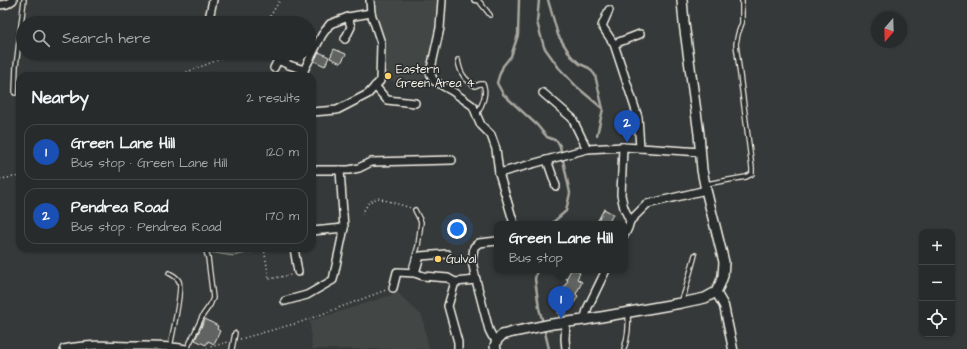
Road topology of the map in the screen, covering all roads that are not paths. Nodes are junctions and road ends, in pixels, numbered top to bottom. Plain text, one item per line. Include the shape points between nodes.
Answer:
1 (13, 0) edge
2 (24, 0) edge
3 (213, 0) edge
4 (370, 0) edge
5 (442, 0) edge
6 (474, 0) edge
7 (682, 0) edge
8 (742, 0) edge
9 (0, 5) edge
10 (609, 10) dead end
11 (371, 12) junction
12 (490, 15) dead end
13 (22, 16) edge
14 (210, 16) edge
15 (348, 17) junction
16 (640, 34) dead end
17 (345, 39) dead end
18 (614, 44) junction
19 (316, 46) edge
20 (17, 60) edge
21 (278, 60) edge
22 (278, 60) edge
23 (309, 60) edge
24 (458, 60) dead end
25 (274, 68) dead end
26 (300, 72) edge
27 (303, 72) edge
28 (375, 86) junction
29 (15, 93) dead end
30 (543, 93) dead end
31 (415, 103) dead end
32 (316, 112) edge
33 (477, 116) junction
34 (623, 148) junction
35 (640, 148) junction
36 (587, 149) junction
37 (701, 152) junction
38 (452, 160) dead end
39 (547, 160) junction
40 (316, 170) edge
41 (340, 170) junction
42 (499, 173) junction
43 (556, 186) dead end
44 (705, 187) junction
45 (415, 210) road end
46 (513, 221) edge
47 (630, 221) junction
48 (344, 228) junction
49 (628, 228) edge
50 (316, 231) edge
51 (494, 241) edge
52 (206, 252) edge
53 (295, 252) edge
54 (447, 254) dead end
55 (695, 255) dead end
56 (298, 271) road end
57 (169, 273) dead end
58 (412, 273) junction
59 (605, 273) edge
60 (476, 280) junction
61 (455, 282) junction
62 (393, 288) road end
63 (716, 292) junction
64 (285, 301) dead end
65 (681, 303) junction
66 (628, 313) junction
67 (584, 320) junction
68 (566, 323) junction
69 (235, 334) dead end
70 (497, 344) edge
71 (170, 347) junction
72 (64, 349) edge
73 (187, 349) edge
74 (232, 349) edge
75 (458, 349) edge
76 (566, 349) edge
77 (624, 349) edge
78 (733, 349) edge

1 - 9 street
2 - 13 lane
3 - 14 street
4 - 11 street
5 - 33 street via 440,28 430,73 434,81 474,106
6 - 12 lane via 479,1
7 - 37 main road
8 - 44 lane via 742,23 736,44 752,174
10 - 18 street via 602,26
11 - 15 street
11 - 28 street via 381,43 380,81
15 - 17 street via 350,27
15 - 19 street via 330,24
16 - 18 street
18 - 35 street via 638,117
20 - 29 lane
21 - 26 street
22 - 25 street
23 - 27 street
24 - 33 lane via 462,74 471,84 483,84 485,87
28 - 31 street via 387,100
28 - 32 street via 368,94 337,110
30 - 36 street via 572,118
33 - 42 street via 481,125 491,134
34 - 35 street
34 - 36 street
34 - 47 street via 621,195
35 - 37 street
36 - 39 street
37 - 44 main road
38 - 41 street via 371,162 359,168
39 - 42 street
39 - 43 street
40 - 41 street
41 - 48 street
42 - 46 street
44 - 47 street via 647,204
44 - 63 main road via 724,262 723,276
45 - 58 lane via 421,222
47 - 49 street
48 - 50 street
48 - 64 street via 333,280 307,295
51 - 60 street via 479,243 474,247 472,261
52 - 73 lane via 213,298
53 - 56 street
54 - 58 street via 420,256
55 - 65 lane
57 - 71 lane via 176,277 180,284
58 - 61 street via 448,278
58 - 62 street via 396,272
59 - 67 street
60 - 61 street
60 - 70 street via 489,330
61 - 75 street via 448,306
63 - 65 main road via 705,298
63 - 78 street via 724,306
65 - 66 main road
66 - 67 main road
66 - 77 lane via 629,326
67 - 68 main road
68 - 70 main road via 502,335
68 - 76 street
69 - 74 lane
71 - 72 street via 90,345
71 - 73 street

